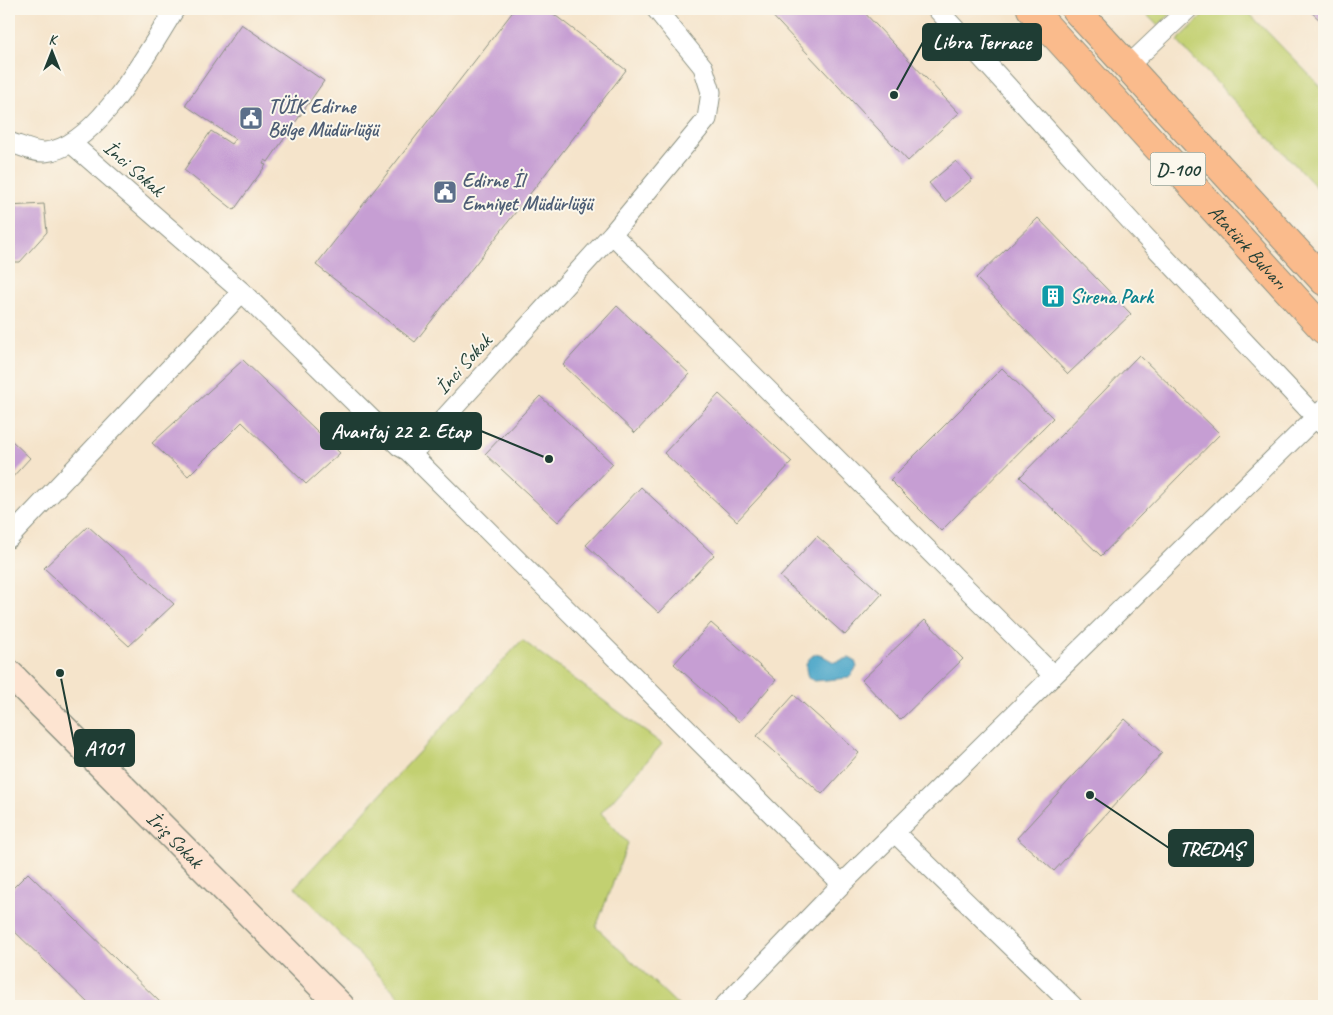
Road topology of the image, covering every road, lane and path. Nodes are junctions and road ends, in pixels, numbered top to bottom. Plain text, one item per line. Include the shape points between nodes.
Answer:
1 (175, 9) edge
2 (656, 9) edge
3 (937, 9) edge
4 (1031, 9) edge
5 (1075, 9) edge
6 (1188, 9) edge
7 (1128, 66) junction
8 (9, 142) edge
9 (71, 143) junction
10 (612, 234) junction
11 (1324, 281) edge
12 (242, 292) junction
13 (1324, 330) edge
14 (1321, 417) edge
15 (408, 451) junction
16 (9, 538) edge
17 (9, 673) edge
18 (1054, 675) junction
19 (894, 832) junction
20 (842, 884) junction
21 (341, 1006) edge
22 (724, 1006) edge
23 (1073, 1006) edge

1 - 9 street via 102,118
2 - 10 street, İnci Sokak via 703,67 711,92 707,119
3 - 14 street via 1136,227
4 - 13 main road, Atatürk Bulvarı / D-100
5 - 7 main road, Atatürk Bulvarı / D-100
6 - 7 street
7 - 11 main road, Atatürk Bulvarı / D-100
8 - 9 street, İnci Sokak via 45,152
9 - 12 street, İnci Sokak
10 - 15 street, İnci Sokak via 419,446
10 - 18 street
12 - 15 street, İnci Sokak via 399,446
12 - 16 street
14 - 18 street
15 - 20 street
17 - 21 main road, İriş Sokak
18 - 19 street
19 - 20 street
19 - 23 street
20 - 22 street

